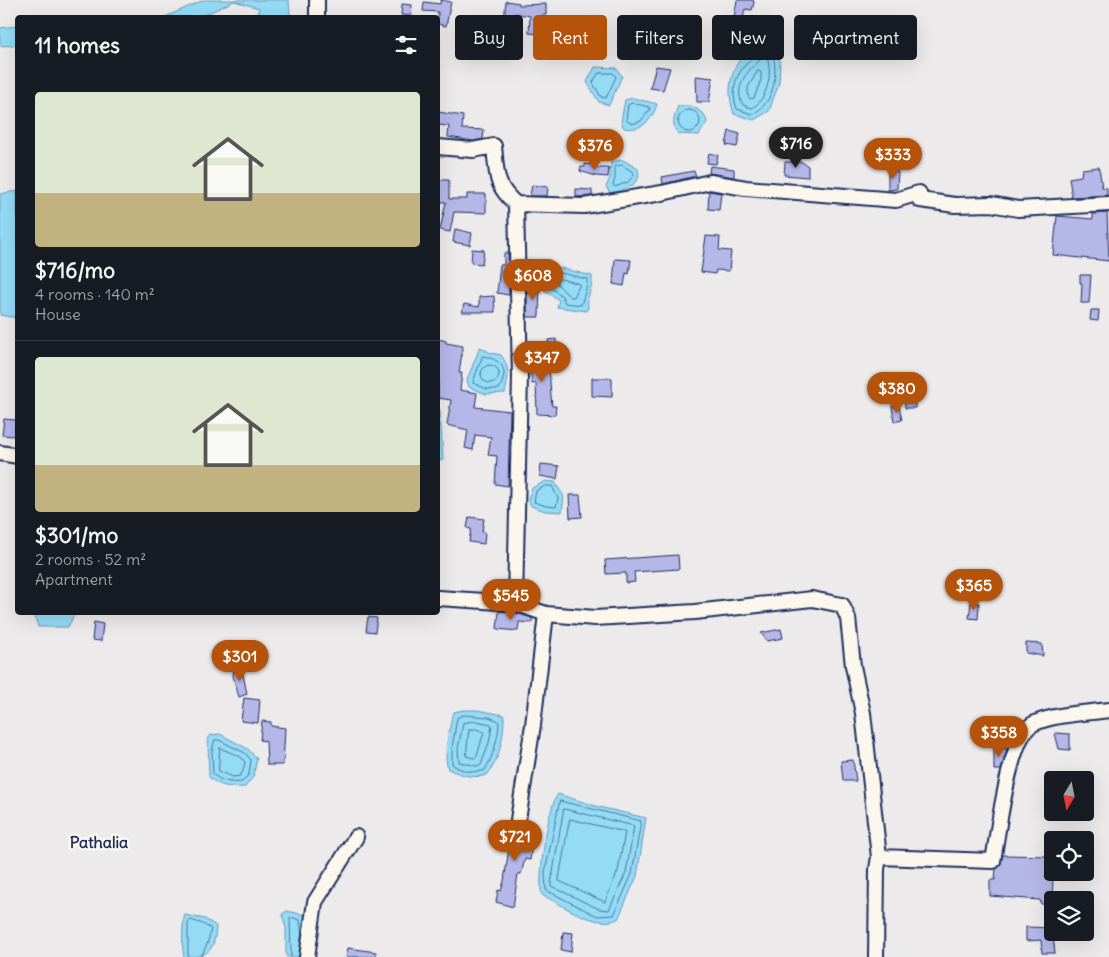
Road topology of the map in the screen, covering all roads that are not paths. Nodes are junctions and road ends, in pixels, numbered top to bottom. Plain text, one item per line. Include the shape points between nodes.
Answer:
1 (317, 0) edge
2 (316, 15) edge
3 (440, 147) edge
4 (516, 204) junction
5 (1109, 204) edge
6 (0, 453) edge
7 (15, 456) edge
8 (440, 598) edge
9 (516, 603) junction
10 (546, 614) junction
11 (1109, 710) edge
12 (518, 820) dead end
13 (356, 837) dead end
14 (879, 857) junction
15 (307, 957) edge
16 (876, 957) edge

1 - 2 street
3 - 4 street via 473,150 494,146 498,183 503,193
4 - 5 street via 584,206 710,182 746,188 896,200 920,193 920,200 1018,209
4 - 9 street via 520,376
6 - 7 street
8 - 9 street
9 - 10 street
10 - 12 street
10 - 14 street via 595,618 695,612 812,599 842,605 848,618 852,666 862,713
11 - 14 street via 1045,720 1024,731 1012,760 993,861
13 - 15 street via 315,902
14 - 16 street via 876,869

